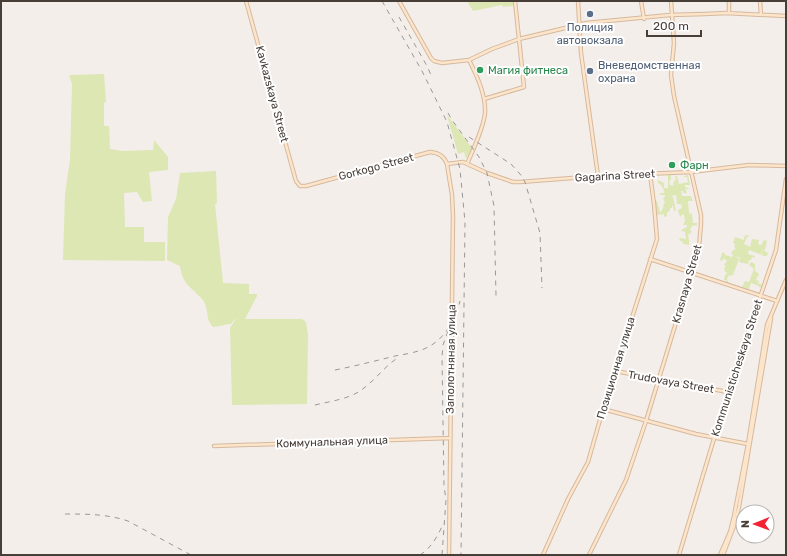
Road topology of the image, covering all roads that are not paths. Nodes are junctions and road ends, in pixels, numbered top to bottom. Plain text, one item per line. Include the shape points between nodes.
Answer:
1 (246, 1) edge
2 (399, 1) edge
3 (515, 1) edge
4 (578, 1) edge
5 (640, 1) edge
6 (671, 1) edge
7 (729, 1) edge
8 (760, 1) edge
9 (728, 13) junction
10 (673, 15) junction
11 (760, 15) junction
12 (786, 16) edge
13 (644, 19) junction
14 (579, 26) junction
15 (519, 39) junction
16 (469, 60) junction
17 (484, 99) junction
18 (447, 164) junction
19 (467, 164) junction
20 (786, 166) edge
21 (691, 172) junction
22 (650, 174) junction
23 (598, 176) junction
24 (786, 179) edge
25 (300, 186) joint
26 (650, 259) junction
27 (692, 272) junction
28 (786, 280) edge
29 (761, 295) junction
30 (778, 300) junction
31 (775, 306) junction
32 (615, 371) junction
33 (659, 380) junction
34 (728, 392) junction
35 (603, 409) junction
36 (646, 421) junction
37 (450, 438) junction
38 (714, 439) junction
39 (748, 444) junction
40 (214, 446) dead end
41 (449, 555) edge
42 (543, 555) edge
43 (589, 555) edge
44 (679, 555) edge
45 (721, 555) edge

1 - 25 street, Kavkazskaya Street via 296,181
2 - 16 street via 434,61 442,63
3 - 15 street
4 - 14 street
5 - 13 street
6 - 10 street, Krasnaya Street
7 - 9 street
8 - 11 street
9 - 10 street
9 - 11 street
10 - 13 street
10 - 21 street, Krasnaya Street via 671,76
11 - 12 street
13 - 14 street via 586,23
14 - 15 street
14 - 23 street
15 - 16 street
15 - 17 street via 524,87
16 - 17 street
17 - 19 street via 485,115
18 - 19 street, Gagarina Street
18 - 25 street, Gorkogo Street via 436,152 430,152
18 - 37 street, Заполотняная улица via 452,192
19 - 23 street, Gagarina Street via 513,182
20 - 21 street, Gagarina Street via 749,165
21 - 22 street, Gagarina Street
21 - 27 street, Krasnaya Street via 701,215 699,247
22 - 23 street, Gagarina Street
22 - 26 street, Позиционная улица via 657,232
24 - 29 street, Kommunisticheskaya Street via 776,250
26 - 27 street
26 - 32 street, Позиционная улица
27 - 29 street
27 - 33 street, Krasnaya Street
28 - 30 street
29 - 30 street
29 - 34 street, Kommunisticheskaya Street
30 - 31 street
31 - 39 street via 767,325
31 - 45 street via 768,327 739,507
32 - 33 street, Trudovaya Street
32 - 35 street, Позиционная улица
33 - 34 street, Trudovaya Street
33 - 36 street, Krasnaya Street
34 - 38 street, Kommunisticheskaya Street
35 - 36 street
35 - 42 street, Позиционная улица via 588,462
36 - 38 street
36 - 43 street, Krasnaya Street via 626,480
37 - 40 street, Коммунальная улица
37 - 41 street, Заполотняная улица
38 - 39 street
38 - 44 street, Kommunisticheskaya Street
39 - 45 street via 734,516

